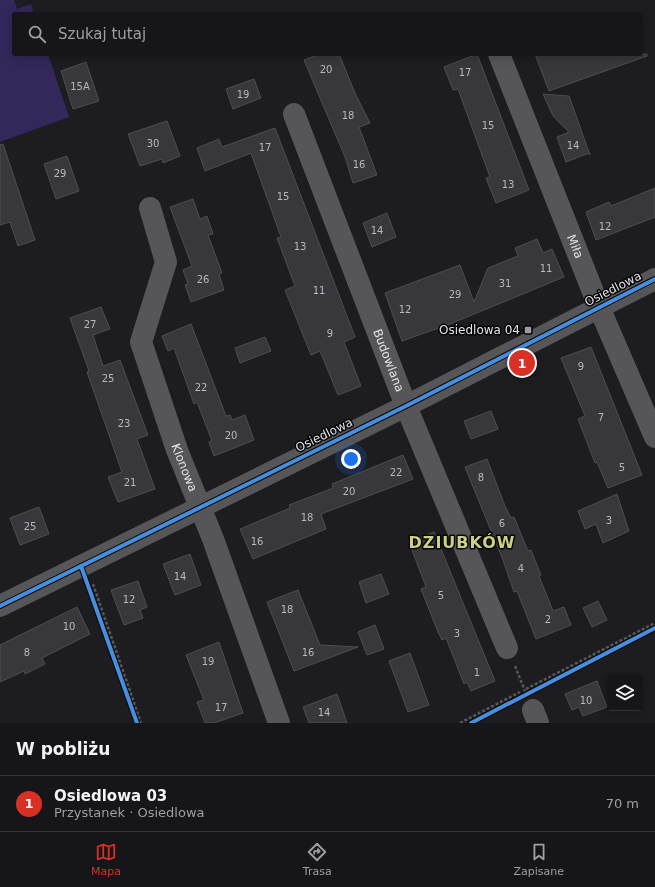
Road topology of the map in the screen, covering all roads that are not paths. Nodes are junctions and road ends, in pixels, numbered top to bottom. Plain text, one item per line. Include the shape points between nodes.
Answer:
1 (500, 56) edge
2 (294, 114) dead end
3 (150, 208) dead end
4 (655, 279) edge
5 (599, 306) junction
6 (406, 406) junction
7 (655, 438) edge
8 (199, 507) junction
9 (0, 606) edge
10 (507, 648) road end
11 (279, 723) edge

1 - 5 street, Miła
2 - 6 street, Budowlana
3 - 8 street, Klonowa via 166,262 141,342
4 - 5 street, Osiedlowa
5 - 6 street, Osiedlowa
5 - 7 street, Miła
6 - 8 street, Osiedlowa
6 - 10 street, Budowlana
8 - 9 street, Osiedlowa via 87,574
8 - 11 street, Klonowa via 213,539

